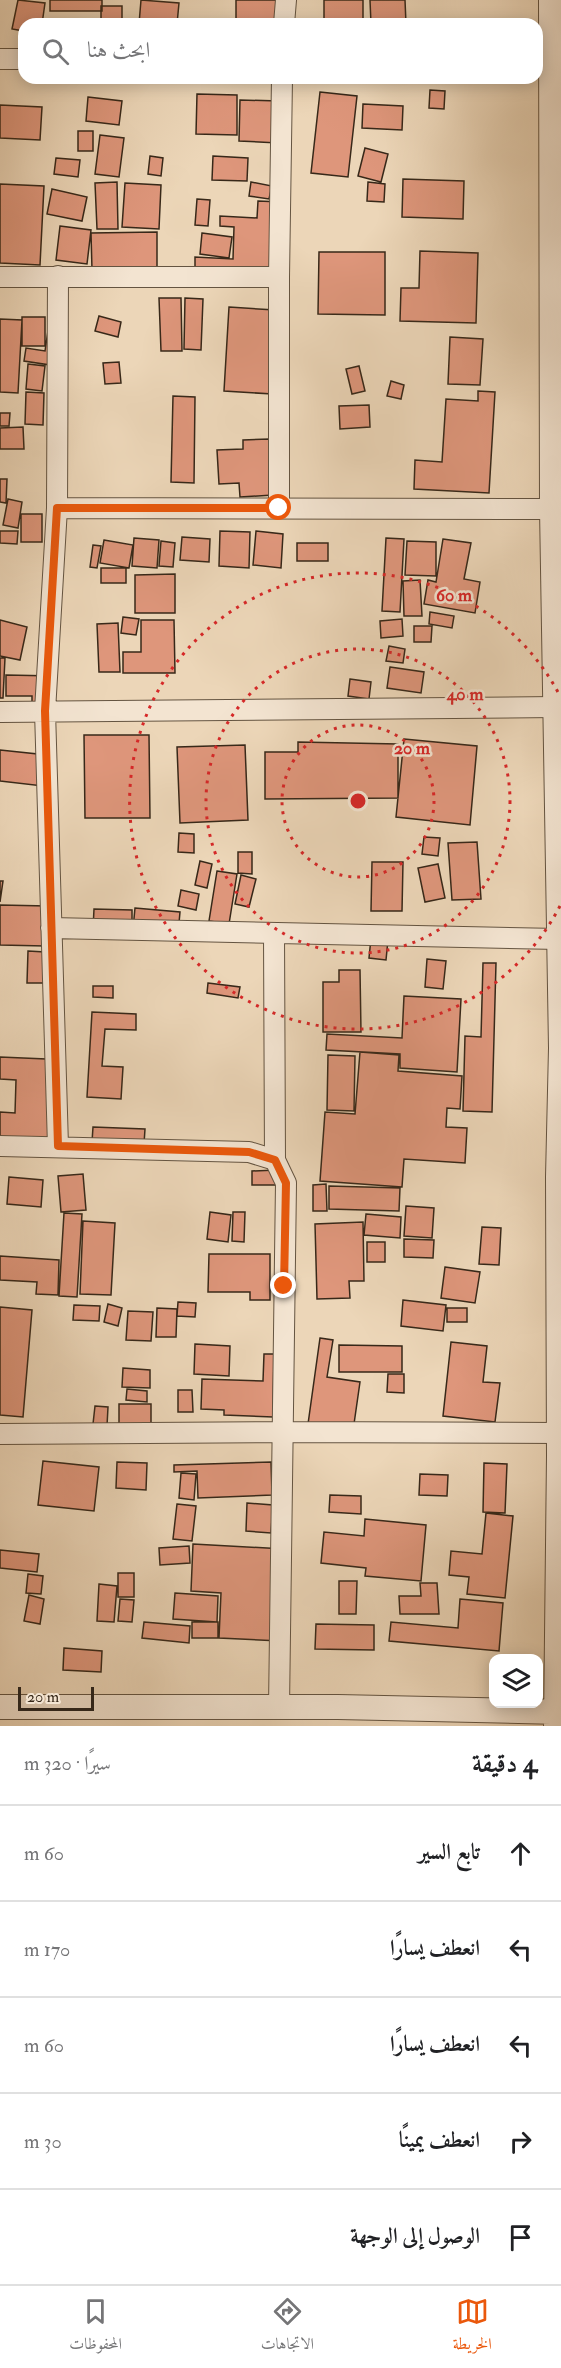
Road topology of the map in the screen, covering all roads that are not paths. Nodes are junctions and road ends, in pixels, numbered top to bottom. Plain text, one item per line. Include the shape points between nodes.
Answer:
1 (286, 0) edge
2 (551, 0) edge
3 (284, 18) edge
4 (0, 59) edge
5 (18, 60) edge
6 (549, 62) edge
7 (282, 84) edge
8 (58, 276) junction
9 (279, 277) junction
10 (0, 278) edge
11 (557, 383) edge
12 (557, 482) edge
13 (57, 508) junction
14 (279, 508) junction
15 (552, 509) junction
16 (556, 707) junction
17 (45, 711) junction
18 (0, 712) edge
19 (560, 814) edge
20 (560, 910) edge
21 (51, 928) junction
22 (274, 933) junction
23 (559, 939) junction
24 (561, 1026) edge
25 (560, 1144) edge
26 (0, 1146) edge
27 (58, 1146) junction
28 (275, 1160) junction
29 (559, 1324) edge
30 (282, 1432) junction
31 (559, 1433) junction
32 (0, 1434) edge
33 (0, 1707) edge
34 (279, 1708) junction
35 (558, 1717) edge

1 - 3 street
2 - 6 street
4 - 5 street
6 - 11 street
7 - 9 street
8 - 9 street
8 - 10 street
8 - 13 street
9 - 14 street
11 - 12 street
12 - 15 street
13 - 14 street
13 - 17 street
14 - 15 street
15 - 16 street
16 - 17 street
16 - 19 street
17 - 18 street
17 - 21 street
19 - 20 street
20 - 23 street
21 - 22 street
21 - 27 street
22 - 23 street
22 - 28 street
23 - 24 street
24 - 25 street
25 - 29 street
26 - 27 street
27 - 28 street via 249,1152
28 - 30 street via 286,1183
29 - 31 street
30 - 31 street
30 - 32 street
30 - 34 street
31 - 35 street
33 - 34 street
34 - 35 street

